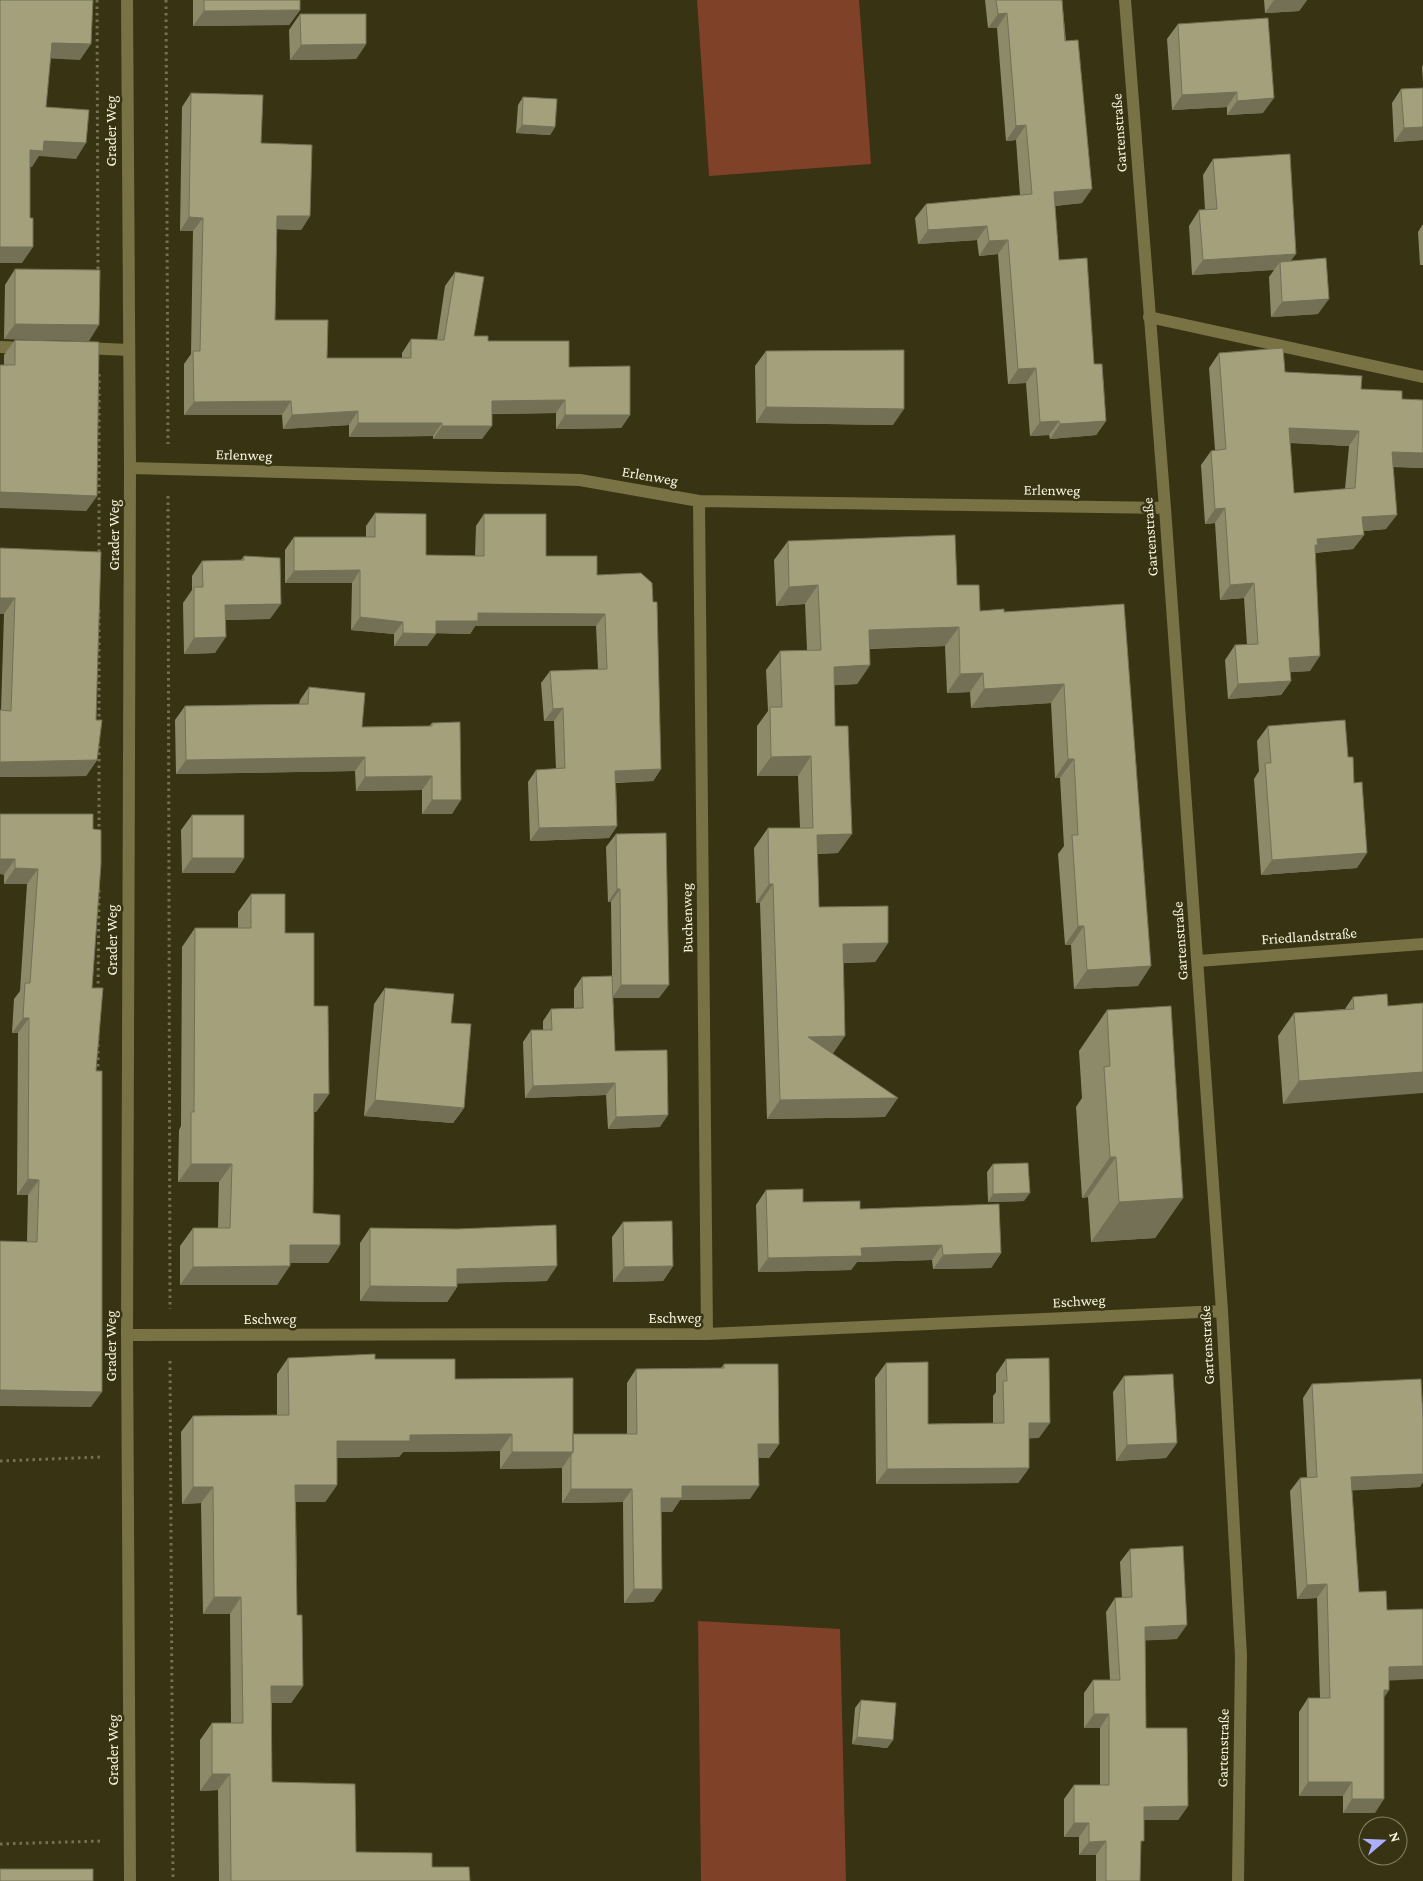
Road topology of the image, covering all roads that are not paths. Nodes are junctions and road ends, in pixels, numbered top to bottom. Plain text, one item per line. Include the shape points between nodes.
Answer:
1 (127, 0) edge
2 (1125, 0) edge
3 (1149, 317) junction
4 (0, 347) edge
5 (40, 348) edge
6 (69, 348) edge
7 (129, 350) junction
8 (1423, 377) edge
9 (130, 468) junction
10 (699, 501) junction
11 (1165, 508) junction
12 (1423, 944) edge
13 (1198, 961) junction
14 (1222, 1311) junction
15 (707, 1334) junction
16 (127, 1335) junction
17 (130, 1881) edge
18 (1238, 1881) edge

1 - 7 street, Grader Weg
2 - 3 street, Gartenstraße
3 - 8 street
3 - 11 street, Gartenstraße
4 - 5 street
6 - 7 street
7 - 9 street, Grader Weg
9 - 10 street, Erlenweg via 580,480
9 - 16 street, Grader Weg
10 - 11 street, Erlenweg
10 - 15 street, Buchenweg
11 - 13 street, Gartenstraße
12 - 13 street, Friedlandstraße
13 - 14 street, Gartenstraße
14 - 15 street, Eschweg
14 - 18 street, Gartenstraße via 1241,1656
15 - 16 street, Eschweg
16 - 17 street, Grader Weg

